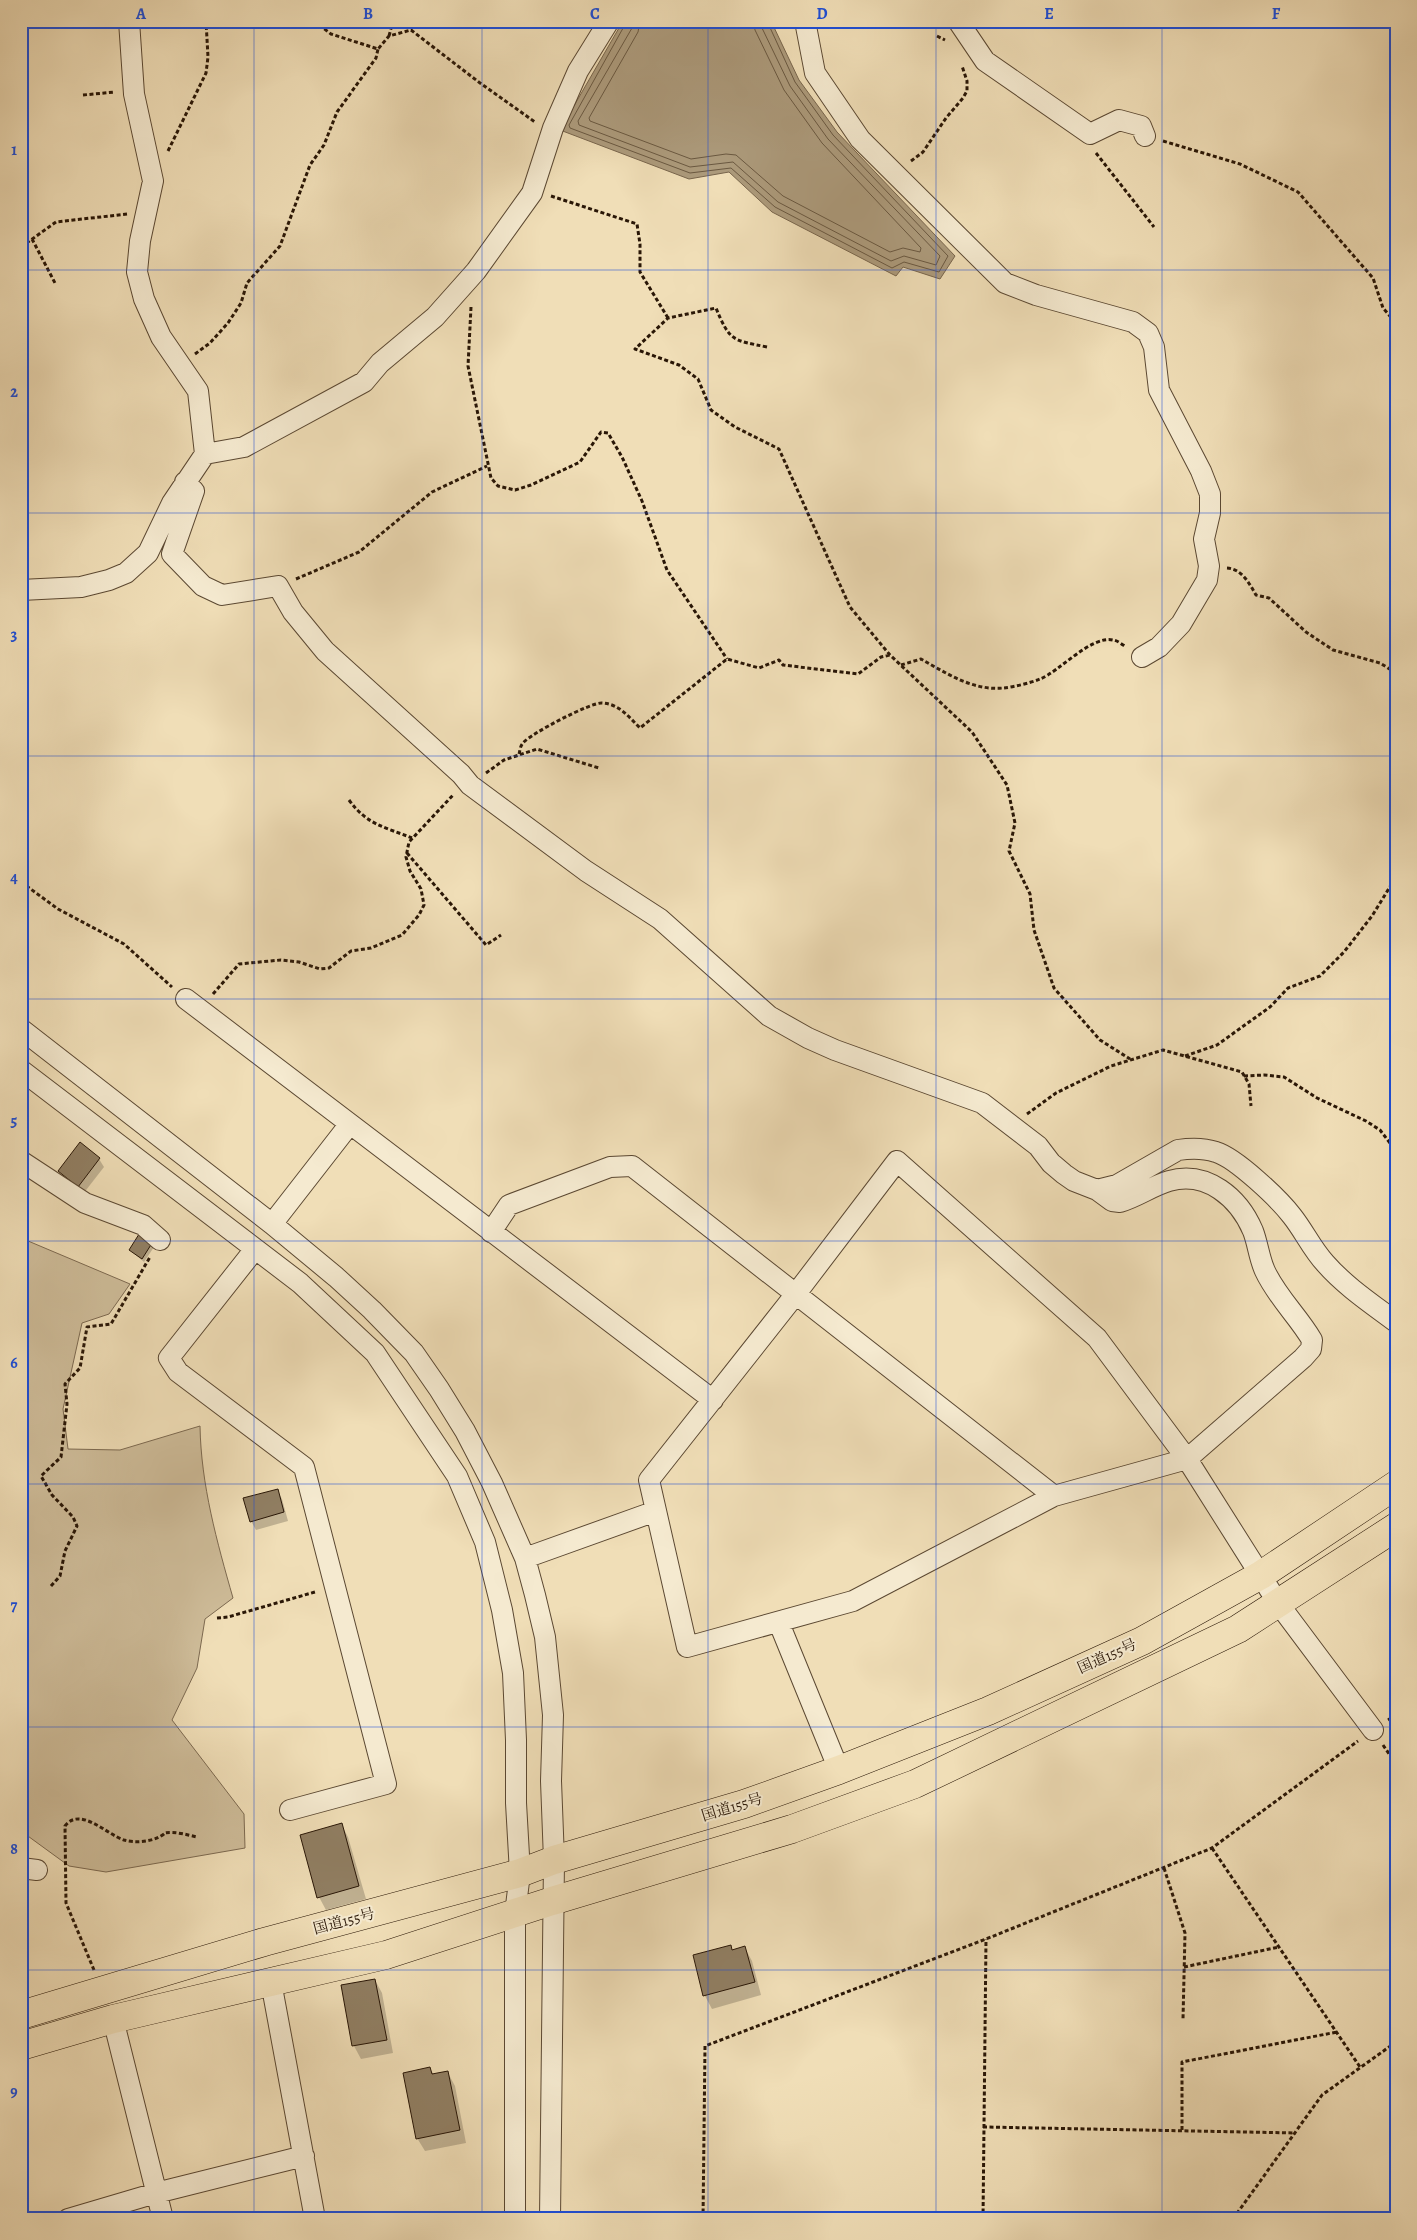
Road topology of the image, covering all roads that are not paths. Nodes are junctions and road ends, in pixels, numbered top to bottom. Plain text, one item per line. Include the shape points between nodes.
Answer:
1 (129, 21) edge
2 (609, 21) edge
3 (805, 21) edge
4 (958, 21) edge
5 (1145, 136) road end
6 (205, 454) junction
7 (185, 482) junction
8 (21, 590) edge
9 (1142, 657) road end
10 (193, 1005) road end
11 (21, 1028) edge
12 (21, 1070) edge
13 (349, 1125) junction
14 (21, 1161) edge
15 (1096, 1190) junction
16 (272, 1224) junction
17 (491, 1232) junction
18 (160, 1240) road end
19 (255, 1249) junction
20 (795, 1295) junction
21 (1396, 1322) edge
22 (713, 1400) junction
23 (1187, 1460) junction
24 (1396, 1485) edge
25 (1054, 1496) junction
26 (656, 1511) junction
27 (1396, 1527) edge
28 (525, 1558) junction
29 (1261, 1575) junction
30 (1278, 1603) junction
31 (779, 1623) junction
32 (1373, 1730) road end
33 (839, 1770) junction
34 (290, 1810) dead end
35 (554, 1860) junction
36 (520, 1873) junction
37 (552, 1902) junction
38 (515, 1914) junction
39 (271, 1982) junction
40 (21, 2015) edge
41 (113, 2019) junction
42 (21, 2046) edge
43 (304, 2156) junction
44 (156, 2192) junction
45 (68, 2219) edge
46 (163, 2219) edge
47 (315, 2219) edge
48 (515, 2219) edge
49 (550, 2219) edge

1 - 6 street via 134,90 153,181 137,272 144,298 162,337 198,392
2 - 6 street via 578,71 533,190 470,279 435,317 364,382 244,447
3 - 9 street via 815,73 860,139 1005,283 1133,322 1148,333 1154,347 1159,390 1201,471 1210,494 1210,513 1204,539 1209,566 1207,580 1182,624 1160,647
4 - 5 street via 985,61 1090,134 1119,120 1141,126
6 - 7 street
7 - 8 street via 148,553 126,573 80,587
7 - 15 street via 194,491 172,554 203,586 222,595 278,586 293,612 325,651 470,785 586,871 660,918 769,1016 834,1050 975,1100 994,1110 1038,1146 1064,1174
10 - 13 street
11 - 16 street
12 - 19 street
13 - 16 street
13 - 17 street
14 - 18 street via 85,1203 143,1225
15 - 21 street via 1117,1184 1178,1150 1189,1148 1218,1152 1280,1202 1309,1244 1340,1279
15 - 23 street via 1112,1201 1120,1202 1180,1179 1193,1178 1218,1188 1244,1215 1271,1284 1312,1340 1311,1349 1303,1358
16 - 28 street via 336,1277 414,1353 465,1431
17 - 20 street via 509,1205 610,1168 632,1166
17 - 22 street
19 - 34 street via 169,1358 178,1372 304,1467 386,1784
19 - 36 street via 300,1283 375,1353 457,1476 485,1542 513,1673
20 - 22 street
20 - 23 street via 897,1161 1097,1338
20 - 25 street
22 - 26 street via 649,1480
23 - 25 street
23 - 29 street
24 - 29 highway, 国道155号
25 - 31 street via 852,1601
26 - 28 street
26 - 31 street via 687,1648
27 - 30 highway
28 - 35 street via 545,1637 553,1715
29 - 30 street
29 - 33 highway, 国道155号 via 1142,1641 988,1711
30 - 32 street
30 - 37 highway via 1238,1629 914,1784 792,1830
31 - 33 street
33 - 35 highway, 国道155号 via 744,1804
35 - 36 highway, 国道155号
35 - 37 street
36 - 38 street
36 - 40 highway, 国道155号 via 264,1942
37 - 38 highway
37 - 49 street
38 - 39 highway via 386,1955
38 - 48 street
39 - 41 highway
39 - 43 street
41 - 42 highway
41 - 44 street
43 - 44 street
43 - 47 street
44 - 45 street
44 - 46 street

